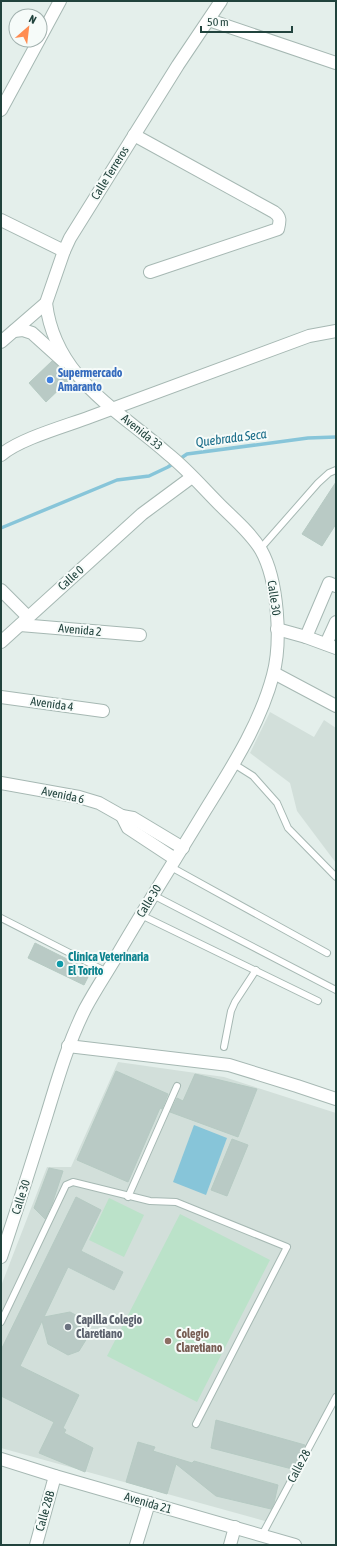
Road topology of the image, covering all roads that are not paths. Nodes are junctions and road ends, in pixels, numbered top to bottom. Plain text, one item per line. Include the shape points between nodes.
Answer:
1 (60, 1) edge
2 (222, 1) edge
3 (209, 20) junction
4 (48, 23) edge
5 (34, 48) edge
6 (336, 63) edge
7 (1, 110) edge
8 (134, 135) junction
9 (1, 220) edge
10 (64, 251) junction
11 (150, 272) dead end
12 (46, 303) junction
13 (14, 331) junction
14 (336, 331) edge
15 (1, 342) edge
16 (72, 368) junction
17 (113, 408) junction
18 (1, 455) edge
19 (336, 470) edge
20 (192, 477) junction
21 (260, 549) junction
22 (332, 585) edge
23 (1, 590) edge
24 (24, 621) junction
25 (336, 622) edge
26 (277, 629) junction
27 (140, 635) dead end
28 (306, 637) junction
29 (1, 642) edge
30 (331, 646) edge
31 (274, 673) junction
32 (1, 697) edge
33 (336, 706) edge
34 (103, 712) dead end
35 (234, 764) junction
36 (1, 783) edge
37 (122, 816) junction
38 (183, 848) junction
39 (173, 863) junction
40 (336, 877) edge
41 (153, 895) junction
42 (141, 915) junction
43 (1, 918) edge
44 (327, 953) dead end
45 (256, 970) junction
46 (107, 972) junction
47 (336, 990) edge
48 (318, 1001) dead end
49 (68, 1046) junction
50 (224, 1048) dead end
51 (177, 1086) dead end
52 (336, 1099) edge
53 (128, 1197) junction
54 (1, 1257) edge
55 (1, 1322) edge
56 (336, 1397) edge
57 (196, 1424) dead end
58 (1, 1459) edge
59 (55, 1476) junction
60 (149, 1503) junction
61 (235, 1527) junction
62 (262, 1535) junction
63 (36, 1545) edge
64 (136, 1545) edge
65 (230, 1545) edge
66 (295, 1545) edge

1 - 4 street
2 - 3 street, Calle Terreros
3 - 6 street
3 - 8 street, Calle Terreros
5 - 7 street
8 - 10 street, Calle Terreros
8 - 11 street via 274,212 280,222 278,229
9 - 10 street
10 - 12 street, Calle Terreros
12 - 13 street, Calle Terreros
12 - 16 street, Avenida 33 via 48,321 57,345
13 - 15 street, Calle Terreros
13 - 16 street via 32,333
14 - 17 street via 309,336
16 - 17 street, Avenida 33 via 95,395
17 - 18 street via 7,449
17 - 20 street, Avenida 33 via 169,454
19 - 21 lane via 318,483
20 - 21 street, Avenida 33 via 247,531
20 - 24 street, Calle 0 via 142,514
21 - 26 street, Calle 30 via 273,584
22 - 28 street
23 - 24 street
24 - 27 street, Avenida 2
24 - 29 street, Calle 0
25 - 30 street
26 - 28 street
26 - 31 street, Calle 30 via 278,652
28 - 30 street
31 - 33 street
31 - 35 street, Calle 30 via 253,728
32 - 34 street, Avenida 4
35 - 38 street, Calle 30
35 - 40 lane via 253,776 277,803 288,828
36 - 37 street, Avenida 6 via 79,797
37 - 38 street, Avenida 6 via 133,818
37 - 39 street, Avenida 6 via 128,828
38 - 39 street, Calle 30
39 - 41 street, Calle 30
39 - 44 lane
41 - 42 street, Calle 30
41 - 47 lane
42 - 45 lane
42 - 46 street, Calle 30
43 - 46 lane
45 - 48 lane
45 - 50 lane via 233,1006
46 - 49 street, Calle 30
49 - 52 street via 229,1065
49 - 54 street, Calle 30
51 - 53 lane
53 - 55 lane via 73,1182 66,1185
53 - 57 lane via 176,1202 287,1248
56 - 62 lane, Calle 28
58 - 59 street, Avenida 21
59 - 60 street, Avenida 21
59 - 63 street, Calle 28B
60 - 61 street, Avenida 21
60 - 64 street
61 - 62 street, Avenida 21
61 - 65 street
62 - 66 street, Avenida 21

